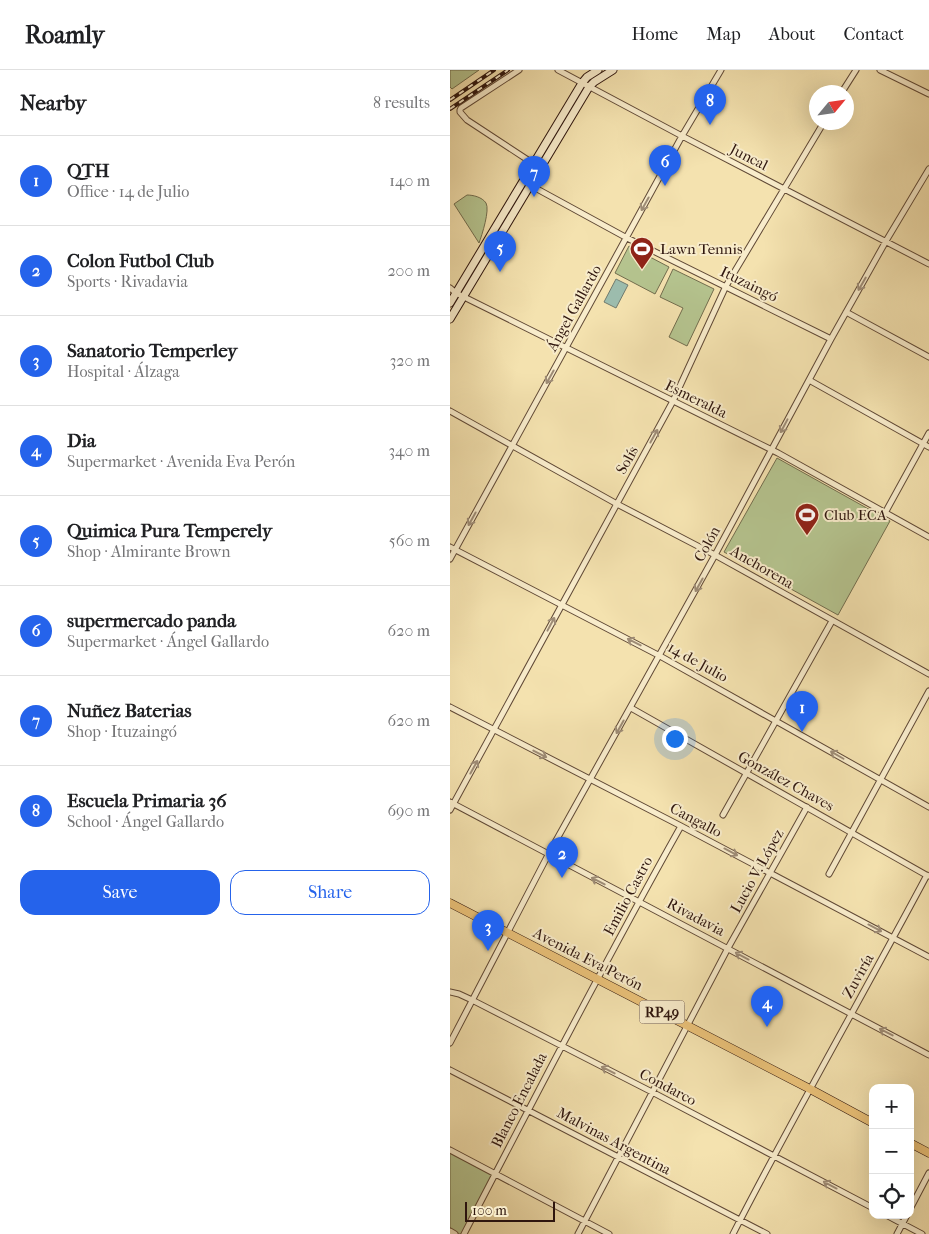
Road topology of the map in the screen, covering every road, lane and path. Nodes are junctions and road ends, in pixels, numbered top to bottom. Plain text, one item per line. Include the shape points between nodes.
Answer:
1 (520, 70) edge
2 (558, 70) edge
3 (598, 70) edge
4 (613, 70) edge
5 (721, 70) edge
6 (856, 70) edge
7 (880, 70) edge
8 (586, 85) junction
9 (846, 85) edge
10 (929, 94) edge
11 (819, 130) edge
12 (682, 136) junction
13 (534, 164) junction
14 (929, 169) edge
15 (523, 181) junction
16 (530, 185) junction
17 (784, 189) junction
18 (627, 238) junction
19 (886, 241) junction
20 (929, 264) edge
21 (726, 286) junction
22 (456, 292) edge
23 (450, 304) edge
24 (846, 312) junction
25 (450, 319) edge
26 (831, 339) junction
27 (566, 347) junction
28 (929, 357) edge
29 (809, 380) junction
30 (673, 401) junction
31 (450, 411) edge
32 (929, 433) edge
33 (923, 444) junction
34 (512, 446) junction
35 (929, 447) edge
36 (772, 450) junction
37 (617, 504) junction
38 (885, 513) junction
39 (929, 537) edge
40 (452, 549) edge
41 (715, 555) junction
42 (450, 559) edge
43 (561, 605) junction
44 (832, 621) junction
45 (660, 656) junction
46 (929, 674) edge
47 (929, 691) edge
48 (450, 707) edge
49 (631, 708) junction
50 (776, 720) junction
51 (494, 730) junction
52 (746, 774) junction
53 (590, 779) junction
54 (880, 779) junction
55 (452, 803) edge
56 (807, 807) junction
57 (929, 807) edge
58 (450, 810) edge
59 (723, 815) dead end
60 (680, 826) junction
61 (852, 832) junction
62 (548, 855) junction
63 (770, 873) junction
64 (829, 874) dead end
65 (928, 876) edge
66 (638, 901) junction
67 (450, 903) edge
68 (507, 932) junction
69 (893, 938) junction
70 (728, 948) junction
71 (929, 957) edge
72 (598, 979) junction
73 (450, 992) edge
74 (472, 1000) junction
75 (851, 1014) junction
76 (687, 1026) junction
77 (450, 1043) edge
78 (561, 1046) junction
79 (929, 1055) edge
80 (450, 1070) edge
81 (810, 1089) junction
82 (652, 1092) junction
83 (528, 1110) junction
84 (869, 1121) edge
85 (914, 1145) edge
86 (450, 1150) edge
87 (929, 1153) edge
88 (773, 1156) junction
89 (618, 1158) junction
90 (929, 1173) edge
91 (495, 1174) junction
92 (914, 1202) edge
93 (869, 1206) edge
94 (894, 1219) edge
95 (905, 1219) edge
96 (740, 1220) junction
97 (584, 1221) junction
98 (903, 1224) junction
99 (450, 1231) edge
100 (455, 1234) edge
101 (464, 1234) edge
102 (578, 1234) edge
103 (609, 1234) edge
104 (734, 1234) edge
105 (767, 1234) edge
106 (897, 1234) edge
107 (922, 1234) edge

1 - 13 street via 461,108 460,112 467,120
2 - 8 street, Juncal
3 - 8 main road via 587,77
4 - 8 main road
5 - 12 street, Ángel Gallardo
6 - 9 street
7 - 10 street
8 - 12 street, Juncal
8 - 13 main road
8 - 16 main road
11 - 17 street, Solís
12 - 17 street, Juncal
12 -> 18 street, Ángel Gallardo
13 - 15 main road
14 - 19 street, Colón
15 - 16 street, Ituzaingó
15 - 22 main road
16 - 18 street, Ituzaingó
16 - 22 main road
17 - 19 street, Juncal
17 - 21 street, Solís
18 - 21 street, Ituzaingó
18 - 27 street, Ángel Gallardo
19 - 20 street, Juncal
19 -> 24 street, Colón
21 - 26 street, Ituzaingó
21 - 30 street, Solís
22 - 23 main road
22 - 25 main road
22 - 27 street, Esmeralda
24 - 26 street, Colón
24 - 28 street
26 - 29 street, Colón
27 - 30 street, Esmeralda
27 -> 34 street, Ángel Gallardo
29 - 33 street
29 -> 36 street, Colón
30 - 36 street, Esmeralda
37 -> 30 street, Solís
31 - 34 street, Anchorena
32 - 33 street
33 - 35 street
33 - 38 street
34 - 37 street, Anchorena
34 -> 40 street, Ángel Gallardo
36 - 38 street, Esmeralda
36 - 41 street, Colón
37 - 41 street, Anchorena
37 - 43 street, Solís
38 - 39 street, Esmeralda
40 - 42 street, Ángel Gallardo
40 - 43 street, 14 de Julio
41 - 44 street, Anchorena
41 -> 45 street, Colón
45 -> 43 street, 14 de Julio
51 -> 43 street, Solís
44 - 46 street, Anchorena
44 - 50 street
45 - 49 street, Colón
45 - 50 street, 14 de Julio
47 - 54 street
48 - 51 street, Cangallo
49 - 52 street, González Chaves
49 -> 53 street, Colón
50 - 52 street
54 -> 50 street, 14 de Julio
51 -> 53 street, Cangallo
55 -> 51 street, Solís
52 - 56 street, González Chaves
52 - 59 street
53 - 60 street, Cangallo
53 - 62 street, Colón
54 - 57 street, 14 de Julio
54 - 61 street
55 - 58 street, Solís
55 - 62 street, Rivadavia
56 - 61 street, González Chaves
56 - 63 street, Lucio V. López
60 -> 63 street, Cangallo
60 - 66 street, Emilio Castro
61 - 64 street
61 - 65 street, González Chaves
66 -> 62 street, Rivadavia
62 - 68 street, Colón
63 -> 69 street, Cangallo
63 - 70 street, Lucio V. López
65 - 69 street, Zuviría
66 - 70 street, Rivadavia
66 - 72 street, Emilio Castro
67 - 68 main road, Avenida Eva Perón / RP49
68 - 72 main road, Avenida Eva Perón / RP49
68 - 74 street, Colón
69 - 71 street, Cangallo
69 - 75 street, Zuviría
75 -> 70 street, Rivadavia
70 - 76 street, Lucio V. López
72 - 76 main road, Avenida Eva Perón / RP49
72 - 78 street, Blanco Encalada
73 - 74 street, Condarco
74 - 77 street, Colón
74 - 78 street, Condarco
79 -> 75 street, Rivadavia
75 - 81 street, Zuviría
76 - 81 main road, Avenida Eva Perón / RP49
76 - 82 street, Lucio V. López
82 -> 78 street, Condarco
78 - 83 street, Blanco Encalada
80 - 83 street, Malvinas Argentina
81 - 84 main road, Avenida Eva Perón / RP49
81 - 88 street, Zuviría
82 - 88 street, Condarco
82 - 89 street, Lucio V. López
83 - 89 street, Malvinas Argentina
83 - 91 street, Blanco Encalada
85 - 87 main road
86 - 91 street
93 -> 88 street, Condarco
88 - 96 street, Zuviría
89 - 96 street, Malvinas Argentina
89 - 97 street, Lucio V. López
90 - 92 street
91 - 97 street
91 - 101 street, Blanco Encalada
94 - 98 street
95 - 98 street
96 - 104 street, Zuviría
96 - 105 street, Malvinas Argentina
97 - 102 street, Lucio V. López
97 - 103 street
98 - 106 street
98 - 107 street
99 - 100 street

